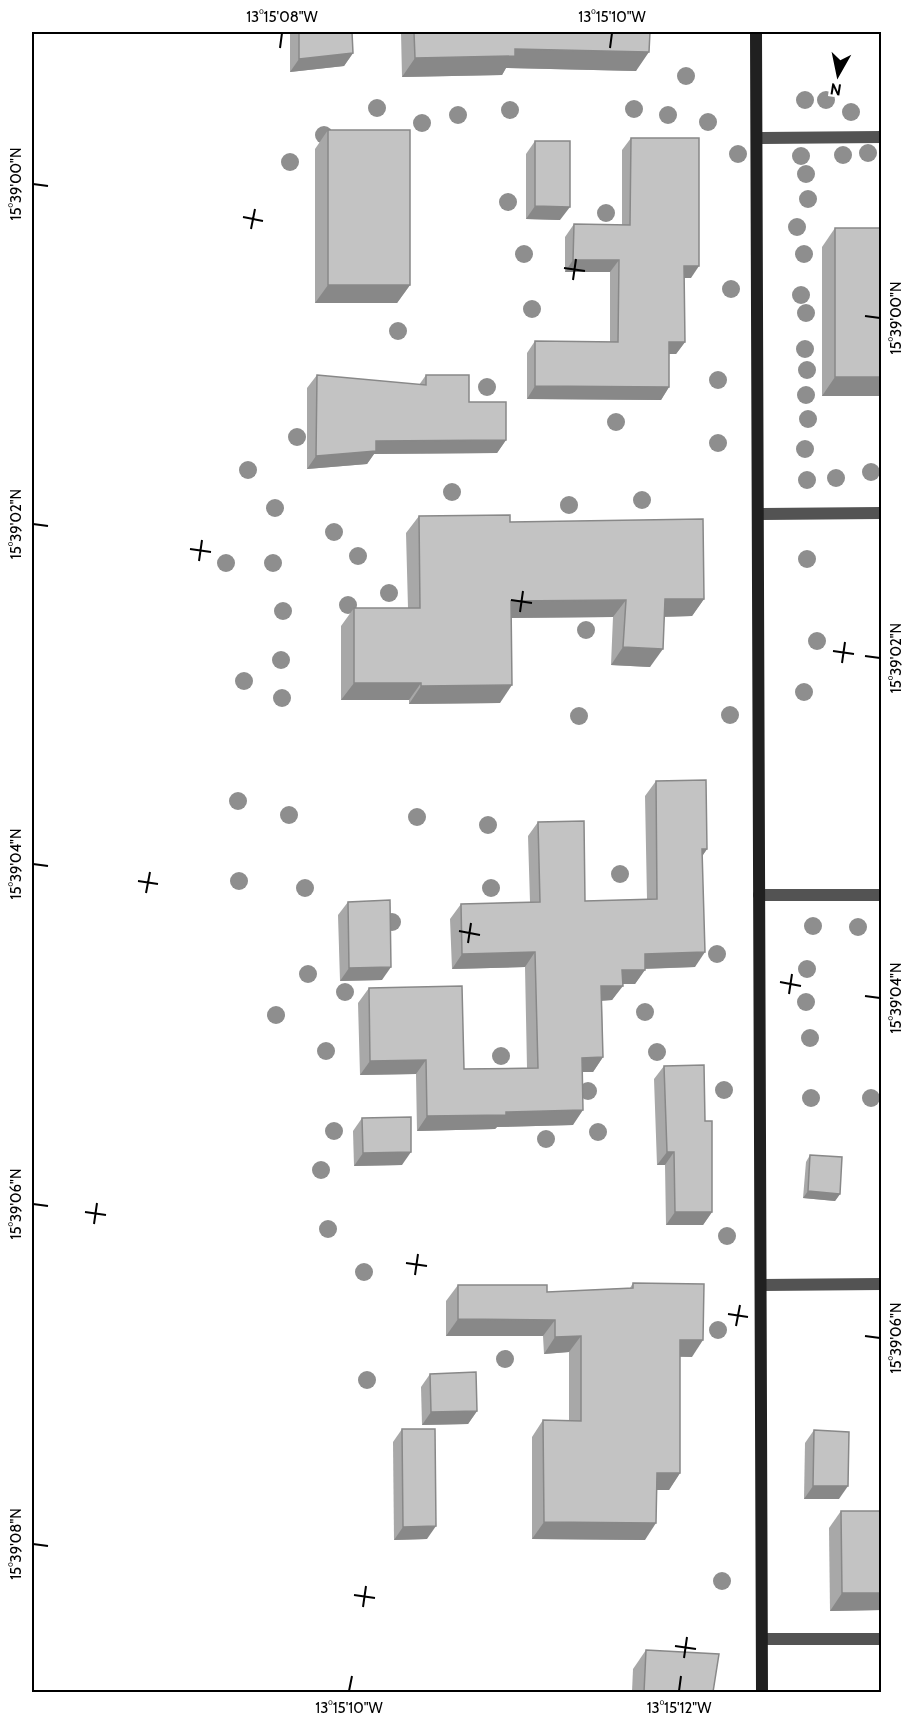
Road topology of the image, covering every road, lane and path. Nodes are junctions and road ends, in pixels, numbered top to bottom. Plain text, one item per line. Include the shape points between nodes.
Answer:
1 (756, 32) edge
2 (882, 137) edge
3 (757, 138) junction
4 (882, 513) edge
5 (758, 514) junction
6 (759, 895) junction
7 (882, 895) edge
8 (882, 1284) edge
9 (760, 1285) junction
10 (762, 1639) junction
11 (882, 1639) edge
12 (762, 1692) edge

1 - 3 main road
2 - 3 street
3 - 5 main road
4 - 5 street
5 - 6 main road
6 - 7 street
6 - 9 main road
8 - 9 street
9 - 10 main road
10 - 11 street
10 - 12 main road

